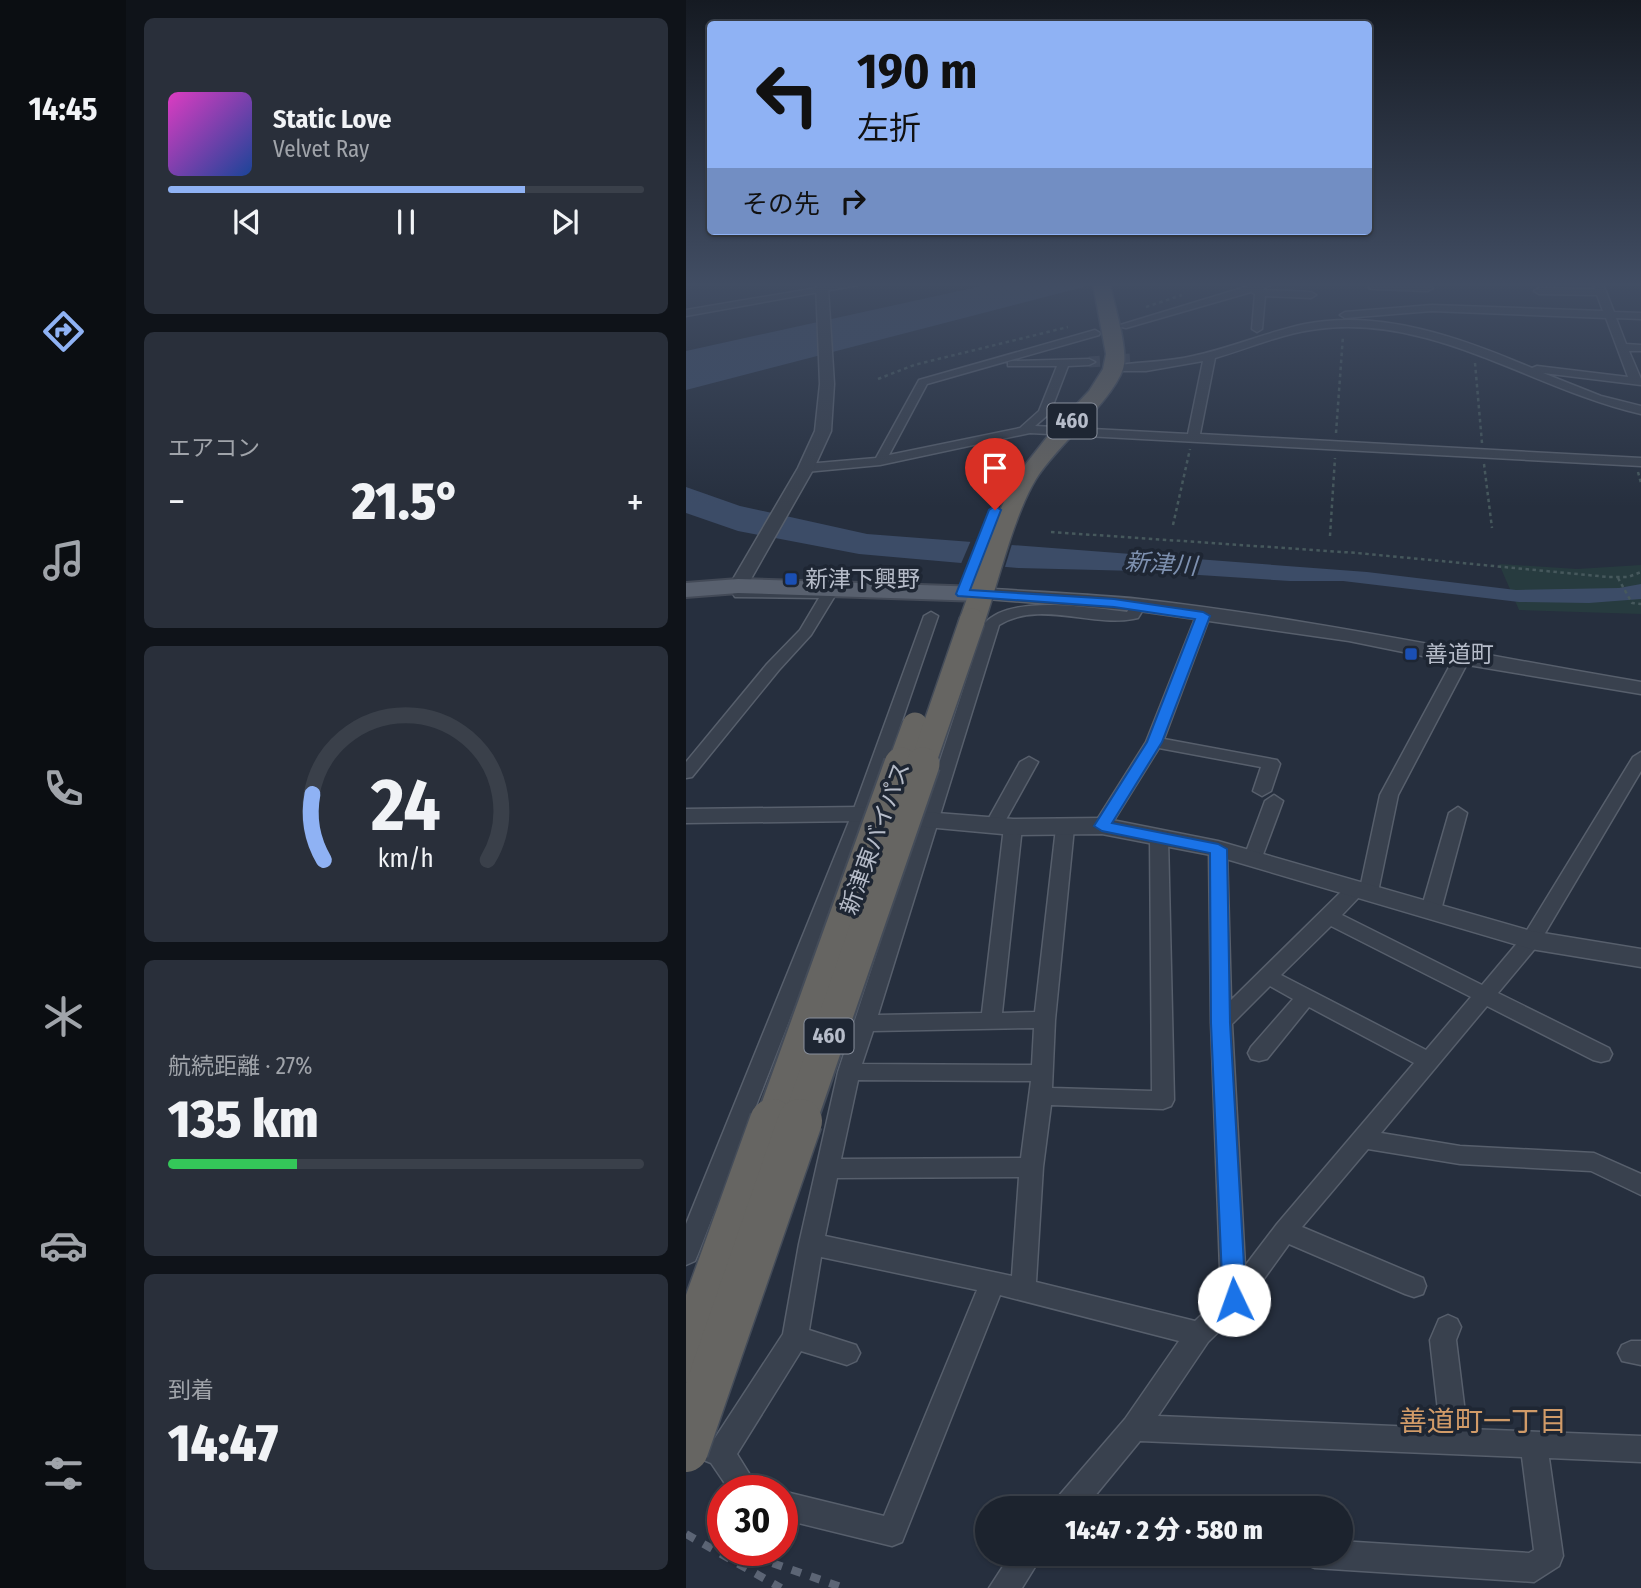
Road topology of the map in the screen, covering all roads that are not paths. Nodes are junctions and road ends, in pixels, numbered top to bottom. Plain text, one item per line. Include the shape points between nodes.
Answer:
1 (826, 358) edge
2 (1018, 358) edge
3 (1101, 358) edge
4 (1117, 358) edge
5 (1150, 358) edge
6 (1197, 358) edge
7 (1209, 358) edge
8 (1497, 358) edge
9 (1627, 358) edge
10 (1089, 362) tunnel mouth
11 (1506, 362) junction
12 (995, 364) junction
13 (1121, 364) junction
14 (1063, 365) junction
15 (1638, 381) edge
16 (1641, 410) edge
17 (1046, 430) junction
18 (1193, 438) junction
19 (880, 461) junction
20 (1641, 462) edge
21 (806, 467) junction
22 (741, 586) junction
23 (686, 590) edge
24 (965, 601) junction
25 (1139, 605) junction
26 (1203, 616) junction
27 (1462, 658) junction
28 (1641, 688) edge
29 (1154, 742) junction
30 (1641, 757) edge
31 (1028, 762) dead end
32 (686, 774) edge
33 (1458, 813) dead end
34 (861, 814) junction
35 (686, 816) edge
36 (930, 819) junction
37 (1004, 826) junction
38 (1102, 826) junction
39 (1065, 828) junction
40 (1159, 837) junction
41 (1218, 849) junction
42 (1252, 860) junction
43 (1362, 890) junction
44 (1431, 911) junction
45 (1328, 916) junction
46 (1531, 940) junction
47 (1640, 953) edge
48 (1269, 976) junction
49 (1485, 994) junction
50 (1306, 997) junction
51 (1045, 1020) junction
52 (990, 1021) junction
53 (866, 1023) junction
54 (1221, 1023) junction
55 (1259, 1053) dead end
56 (1601, 1054) dead end
57 (1428, 1061) junction
58 (849, 1072) junction
59 (1042, 1073) junction
60 (1041, 1096) junction
61 (1362, 1139) junction
62 (1031, 1167) junction
63 (829, 1169) junction
64 (1641, 1185) edge
65 (1285, 1231) junction
66 (811, 1244) junction
67 (686, 1254) edge
68 (993, 1282) junction
69 (1414, 1286) dead end
70 (1023, 1290) junction
71 (1234, 1300) junction
72 (1448, 1327) dead end
73 (1199, 1335) junction
74 (795, 1337) junction
75 (847, 1353) dead end
76 (686, 1360) edge
77 (1133, 1428) junction
78 (686, 1440) edge
79 (1455, 1442) junction
80 (1534, 1445) junction
81 (686, 1450) edge
82 (1641, 1450) edge
83 (721, 1454) junction
84 (735, 1475) edge
85 (1077, 1496) edge
86 (798, 1509) edge
87 (1353, 1556) edge
88 (1020, 1566) edge
89 (1004, 1588) edge

1 - 21 street via 823,431
2 - 12 street
3 - 17 highway, 460 via 1093,380
4 - 13 highway
5 - 13 street
6 - 13 street via 1160,367
7 - 18 street
8 - 11 street
9 - 15 street
10 - 14 street
11 - 15 street
11 - 16 street via 1572,391
12 - 14 street
12 - 19 street via 923,382
13 - 17 highway, 460 via 1096,395
14 - 17 street via 1044,413 1025,427
17 - 18 street
17 - 19 street
17 - 24 highway, 460 via 1013,472 995,531
18 - 20 street
19 - 21 street
21 - 22 street
22 - 23 main road
22 - 24 main road
22 - 32 street via 740,594 829,594 806,632
24 - 25 street
24 - 34 street
24 - 76 highway, 新津東バイパス / 460, bridge
24 - 81 highway, 新津東バイパス / 460, bridge
25 - 26 street
25 - 36 street via 1127,616 1026,611 992,623
26 - 27 street via 1349,635
26 - 29 street
27 - 28 street
27 - 43 street via 1389,795
29 - 38 street
29 - 42 street via 1271,764
30 - 46 street
31 - 37 street
33 - 44 street
34 - 35 street
34 - 36 street
34 - 67 street
36 - 37 street
36 - 53 street
37 - 39 street
37 - 52 street
38 - 39 street
38 - 40 street
39 - 51 street
40 - 41 street
40 - 60 street via 1163,1100
41 - 42 street
41 - 54 street
42 - 43 street
43 - 44 street
43 - 45 street
44 - 46 street
45 - 48 street
45 - 49 street
46 - 47 street
46 - 49 street
48 - 50 street
48 - 54 street
49 - 56 street
49 - 57 street
50 - 55 street
50 - 57 street
51 - 52 street
51 - 59 street
52 - 53 street
53 - 58 street
54 - 71 street
57 - 61 street
58 - 59 street
58 - 63 street
59 - 60 street
60 - 62 street
61 - 64 street via 1460,1155 1594,1162
61 - 65 street
62 - 63 street
62 - 70 street
63 - 66 street
65 - 69 street
65 - 71 street
66 - 68 street
66 - 74 street
68 - 70 street
68 - 86 street via 892,1532
70 - 73 street
71 - 73 street
72 - 79 street via 1443,1340
73 - 77 street
74 - 75 street
74 - 83 street
77 - 79 street
77 - 85 street
78 - 83 street
79 - 80 street
80 - 82 street
80 - 87 street via 1549,1556 1534,1568
83 - 84 street
88 - 89 street

